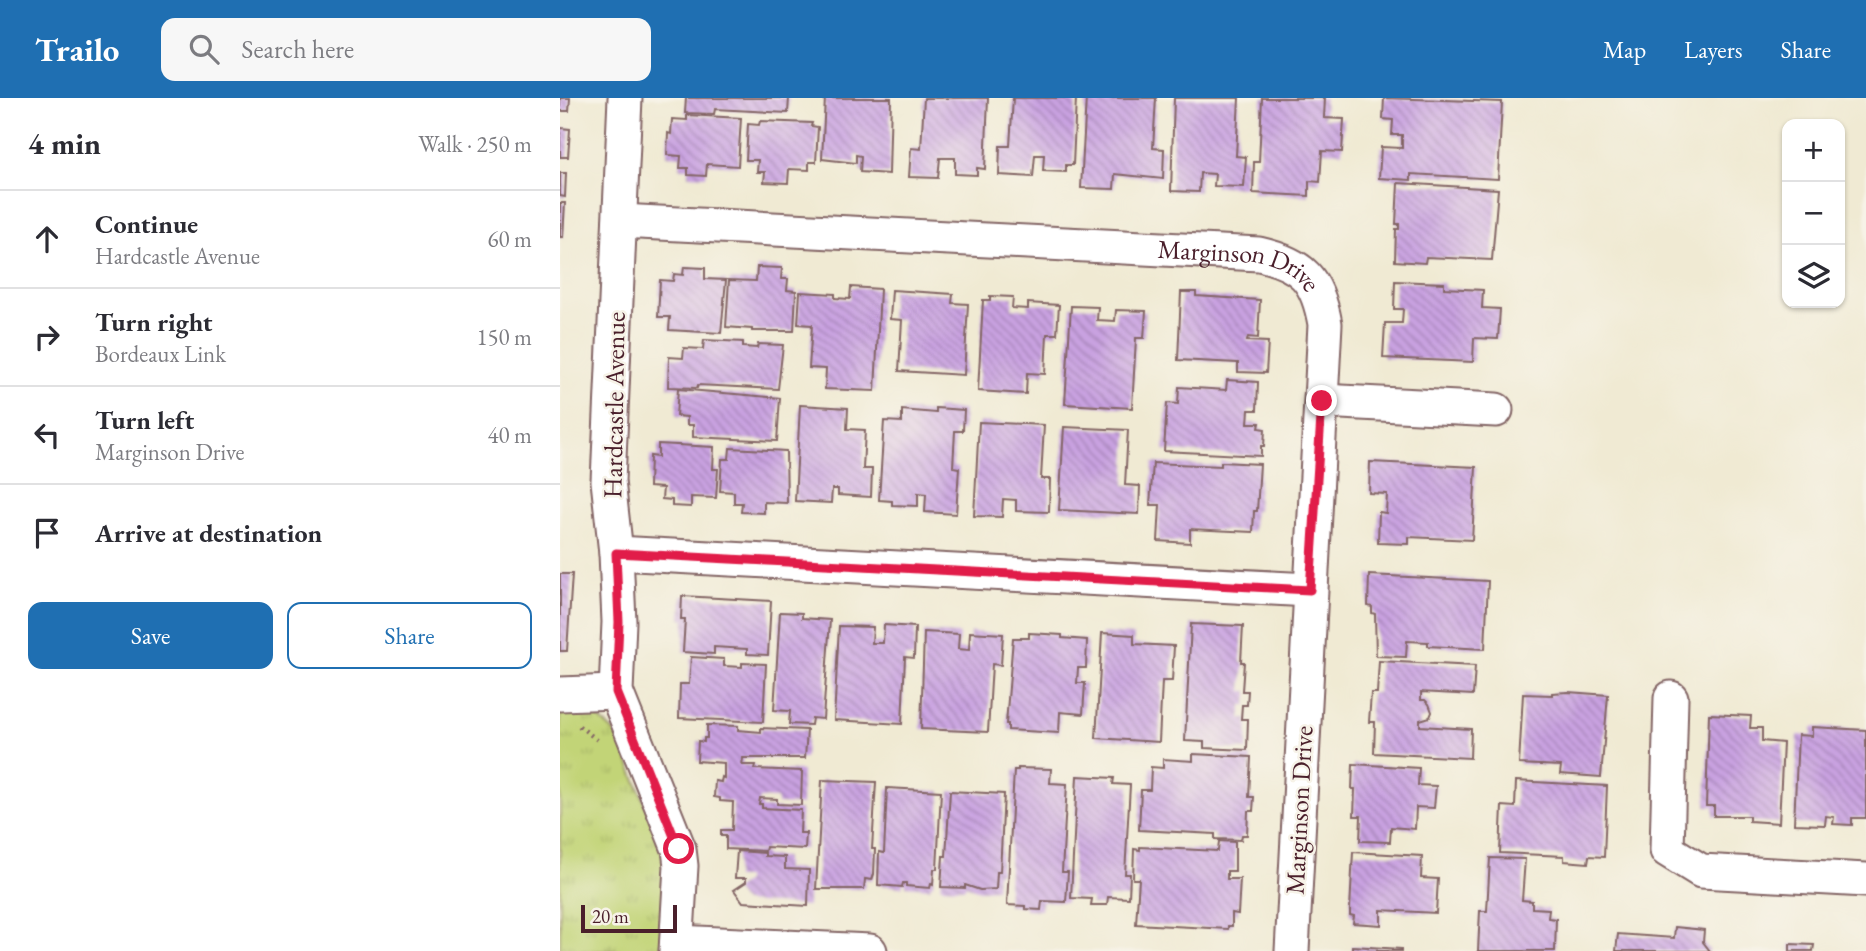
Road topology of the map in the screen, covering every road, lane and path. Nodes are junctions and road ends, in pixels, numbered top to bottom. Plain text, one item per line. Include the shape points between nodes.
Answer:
1 (625, 98) edge
2 (620, 221) junction
3 (1322, 401) junction
4 (1496, 410) dead end
5 (616, 553) junction
6 (1310, 590) junction
7 (616, 692) junction
8 (568, 695) edge
9 (1671, 698) dead end
10 (602, 743) dead end
11 (1866, 880) edge
12 (677, 947) edge
13 (870, 951) edge
14 (1292, 951) edge

1 - 2 street, Hardcastle Avenue
2 - 3 street, Marginson Drive via 1259,254 1283,260 1304,274 1320,298 1325,324
2 - 5 street, Hardcastle Avenue via 608,481
3 - 4 street
3 - 6 street, Marginson Drive
5 - 6 street
5 - 7 street, Hardcastle Avenue
6 - 14 street, Marginson Drive
7 - 8 street
7 - 12 street, Hardcastle Avenue via 679,849
8 - 10 path via 576,724
9 - 11 street via 1667,850 1701,871
12 - 13 street

